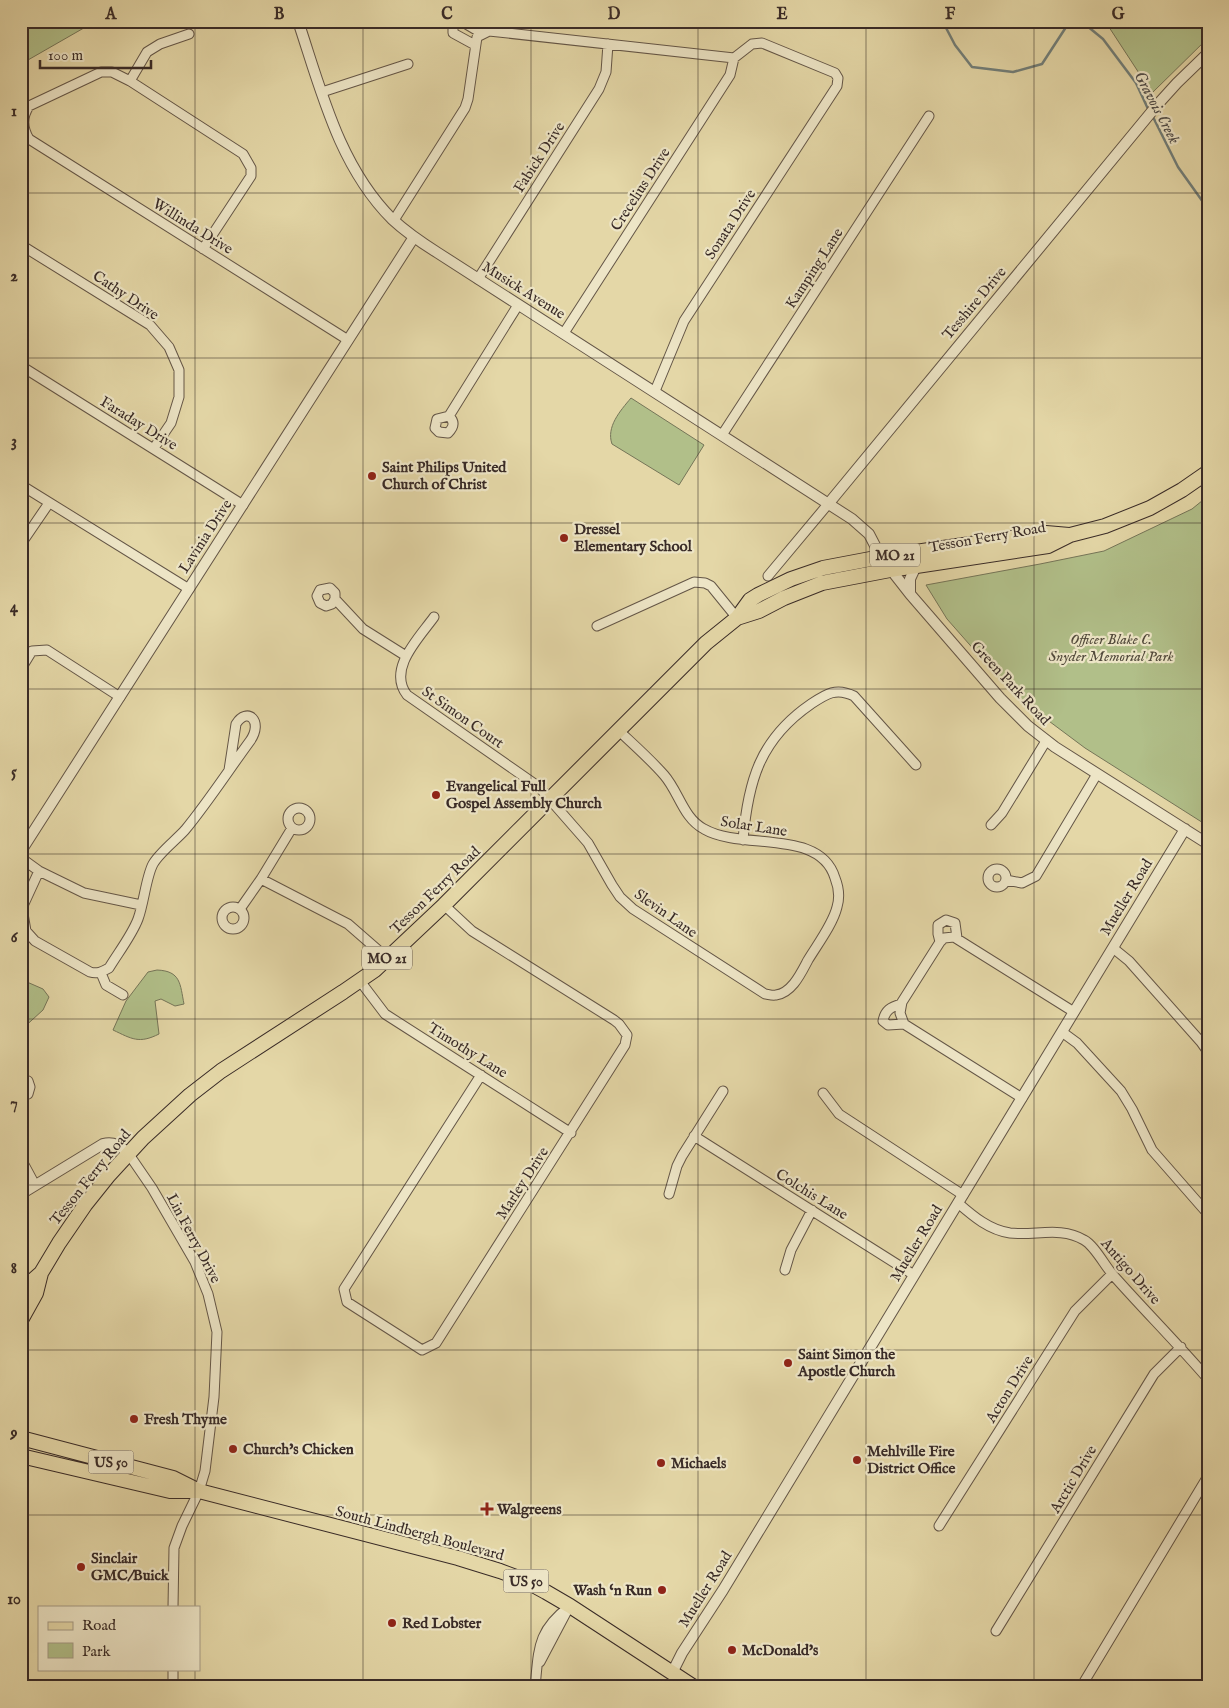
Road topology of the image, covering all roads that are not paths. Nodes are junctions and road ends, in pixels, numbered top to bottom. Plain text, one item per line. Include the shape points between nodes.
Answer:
1 (298, 21) edge
2 (460, 21) edge
3 (189, 34) dead end
4 (479, 39) junction
5 (608, 44) junction
6 (1208, 53) edge
7 (734, 58) junction
8 (408, 64) dead end
9 (130, 81) junction
10 (322, 92) junction
11 (24, 111) edge
12 (929, 116) dead end
13 (23, 133) edge
14 (394, 220) junction
15 (414, 237) junction
16 (21, 245) edge
17 (203, 249) junction
18 (478, 279) junction
19 (518, 304) junction
20 (564, 333) junction
21 (348, 340) junction
22 (21, 366) edge
23 (655, 391) junction
24 (450, 416) dead end
25 (722, 435) junction
26 (154, 448) junction
27 (1208, 472) edge
28 (21, 485) edge
29 (49, 503) junction
30 (829, 503) junction
31 (242, 505) junction
32 (1070, 535) junction
33 (21, 544) edge
34 (881, 557) junction
35 (916, 566) junction
36 (890, 570) junction
37 (768, 576) dead end
38 (189, 589) junction
39 (910, 594) junction
40 (335, 599) dead end
41 (434, 617) dead end
42 (737, 618) junction
43 (597, 626) dead end
44 (406, 656) junction
45 (21, 669) edge
46 (120, 697) junction
47 (618, 730) junction
48 (1046, 741) junction
49 (916, 765) dead end
50 (229, 770) junction
51 (1096, 774) junction
52 (549, 799) junction
53 (991, 825) dead end
54 (292, 828) dead end
55 (1185, 829) junction
56 (743, 840) junction
57 (1208, 844) edge
58 (21, 851) edge
59 (21, 858) edge
60 (39, 871) junction
61 (833, 871) joint
62 (261, 878) junction
63 (1006, 880) dead end
64 (141, 905) junction
65 (444, 905) junction
66 (240, 909) dead end
67 (953, 937) junction
68 (940, 942) junction
69 (1113, 948) junction
70 (387, 958) junction
71 (101, 972) junction
72 (360, 981) junction
73 (122, 995) dead end
74 (900, 1009) junction
75 (1074, 1012) junction
76 (904, 1024) junction
77 (1062, 1032) junction
78 (1208, 1052) edge
79 (481, 1075) junction
80 (21, 1078) edge
81 (723, 1091) dead end
82 (823, 1093) dead end
83 (21, 1097) edge
84 (1022, 1098) junction
85 (571, 1132) junction
86 (694, 1136) junction
87 (128, 1153) junction
88 (21, 1159) edge
89 (35, 1185) junction
90 (21, 1194) edge
91 (669, 1194) dead end
92 (960, 1199) junction
93 (812, 1210) junction
94 (1208, 1214) edge
95 (785, 1270) dead end
96 (41, 1272) junction
97 (1112, 1274) junction
98 (914, 1275) junction
99 (21, 1293) edge
100 (21, 1320) edge
101 (1181, 1347) junction
102 (1208, 1379) edge
103 (21, 1438) edge
104 (21, 1456) edge
105 (1208, 1476) edge
106 (199, 1492) junction
107 (939, 1526) dead end
108 (173, 1606) edge
109 (570, 1606) junction
110 (996, 1631) dead end
111 (173, 1670) edge
112 (672, 1673) junction
113 (1208, 1680) edge
114 (173, 1687) edge
115 (535, 1687) edge
116 (694, 1687) edge
117 (1081, 1687) edge
118 (1203, 1687) edge

1 - 10 street, Musick Avenue
2 - 4 street
2 - 4 street via 452,26 453,33
3 - 9 street via 147,52
4 - 5 street via 489,31
4 - 14 street via 465,108
5 - 7 street
5 - 18 street, Fabick Drive via 606,72 599,89
6 - 30 street, Tesshire Drive via 1158,104
7 - 20 street, Crecelius Drive via 730,75
7 - 23 street, Sonata Drive via 752,44 762,44 835,73 837,86 684,321
8 - 10 street
9 - 11 street via 112,72 101,72
9 - 17 street via 243,154 251,168 251,176
10 - 14 street, Musick Avenue via 352,165
11 - 13 street, Willinda Drive
12 - 25 street, Kamping Lane
13 - 17 street, Willinda Drive
14 - 15 street, Musick Avenue
15 - 18 street, Musick Avenue
15 - 21 street, Lavinia Drive
16 - 26 street, Cathy Drive via 150,325 169,347 179,370 179,397 171,423
17 - 21 street, Willinda Drive
18 - 19 street, Musick Avenue
19 - 20 street, Musick Avenue
19 - 24 street
20 - 23 street, Musick Avenue
21 - 31 street, Lavinia Drive
22 - 26 street, Faraday Drive
23 - 25 street, Musick Avenue
25 - 30 street, Musick Avenue
26 - 31 street, Faraday Drive
27 - 32 main road, Tesson Ferry Road / MO 21 via 1144,511
28 - 29 street
29 - 33 street
29 - 38 street
30 - 34 street, Green Park Road via 864,529
30 - 37 street, Tesshire Drive
31 - 38 street, Lavinia Drive
32 - 34 main road, Tesson Ferry Road / MO 21 via 1046,533
32 - 35 main road, Tesson Ferry Road / MO 21 via 1048,546
34 - 36 street, Green Park Road
34 - 42 main road, Tesson Ferry Road / MO 21 via 823,568 791,579 750,600
35 - 36 main road, Tesson Ferry Road / MO 21
35 - 39 street via 910,579
36 - 39 street, Green Park Road
36 - 42 main road, Tesson Ferry Road / MO 21 via 822,584
38 - 46 street, Lavinia Drive
39 - 48 street, Green Park Road via 1000,698
40 - 44 street via 363,629
41 - 44 street, St Simon Court
42 - 43 street via 711,586 694,582
42 - 47 main road, Tesson Ferry Road / MO 21 via 706,643
44 - 52 street, St Simon Court via 400,681 407,695 538,786
45 - 46 street via 32,651 47,650
46 - 58 street, Lavinia Drive
47 - 52 main road, Tesson Ferry Road / MO 21
47 - 56 street, Solar Lane via 664,775 695,823 717,835
48 - 51 street, Green Park Road
48 - 53 street via 1002,813
49 - 56 street via 854,696 844,691 828,695 800,712 771,742 751,785
50 - 50 street via 236,724 244,716 250,717 256,725 255,734
50 - 64 street via 185,830 153,863
51 - 55 street, Green Park Road
51 - 63 street via 1036,876 1022,884
52 - 61 street, Slevin Lane via 588,843 612,886 633,909 764,994 776,995 792,986 834,915 840,893
52 - 65 main road, Tesson Ferry Road / MO 21
54 - 62 street
55 - 57 street, Green Park Road
55 - 69 street, Mueller Road
56 - 61 street, Solar Lane via 810,849
59 - 60 street
60 - 64 street via 84,893
60 - 71 street via 22,908 26,931 35,941 90,972
62 - 66 street
62 - 70 street via 348,924
64 - 71 street via 138,919 109,968
65 - 70 main road, Tesson Ferry Road / MO 21
65 - 85 street, Marley Drive via 472,931 614,1020 627,1035 625,1045
67 - 68 street
67 - 68 street via 955,923 946,920 938,926
67 - 75 street
68 - 74 street
69 - 75 street, Mueller Road
69 - 78 street via 1129,961
70 - 72 main road, Tesson Ferry Road / MO 21
71 - 73 street via 106,985
72 - 79 street, Timothy Lane via 385,1014
72 - 87 main road, Tesson Ferry Road / MO 21 via 207,1081
74 - 76 street
74 - 76 street via 888,1009 883,1021 888,1025
75 - 77 street, Mueller Road
76 - 84 street
77 - 84 street, Mueller Road
77 - 94 street via 1077,1043 1121,1091 1152,1150
79 - 85 street, Timothy Lane
79 - 85 street, Marley Drive via 344,1289 348,1302 422,1350 436,1343
80 - 83 street via 28,1081 30,1087 28,1094
81 - 86 street
82 - 92 street, Antigo Drive via 839,1114
84 - 92 street, Mueller Road
86 - 91 street via 677,1166
86 - 93 street, Colchis Lane
87 - 89 street via 118,1144 103,1144
87 - 96 main road, Tesson Ferry Road / MO 21 via 81,1211
87 - 106 street, Lin Ferry Drive via 195,1262 212,1306 217,1332 217,1362 205,1471
88 - 89 street
89 - 90 street
92 - 97 street, Antigo Drive via 972,1216 990,1227 1009,1233 1065,1232 1086,1240
92 - 98 street, Mueller Road
93 - 95 street
93 - 98 street, Colchis Lane
96 - 99 main road, Tesson Ferry Road / MO 21
96 - 100 main road, Tesson Ferry Road / MO 21 via 36,1293
97 - 101 street, Antigo Drive
97 - 107 street, Acton Drive via 1075,1311
98 - 112 street, Mueller Road
101 - 102 street, Antigo Drive
101 - 110 street, Arctic Drive via 1154,1374
103 - 106 main road, South Lindbergh Boulevard / US 50 via 173,1478
104 - 106 main road, South Lindbergh Boulevard / US 50 via 170,1491
105 - 117 street
106 - 108 street, Lin Ferry Drive via 174,1548
106 - 109 main road, South Lindbergh Boulevard / US 50 via 482,1565 524,1580
109 - 112 main road, South Lindbergh Boulevard / US 50
109 - 115 street via 552,1621 545,1632 539,1648
111 - 114 street
112 - 116 main road, South Lindbergh Boulevard / US 50
113 - 118 street

